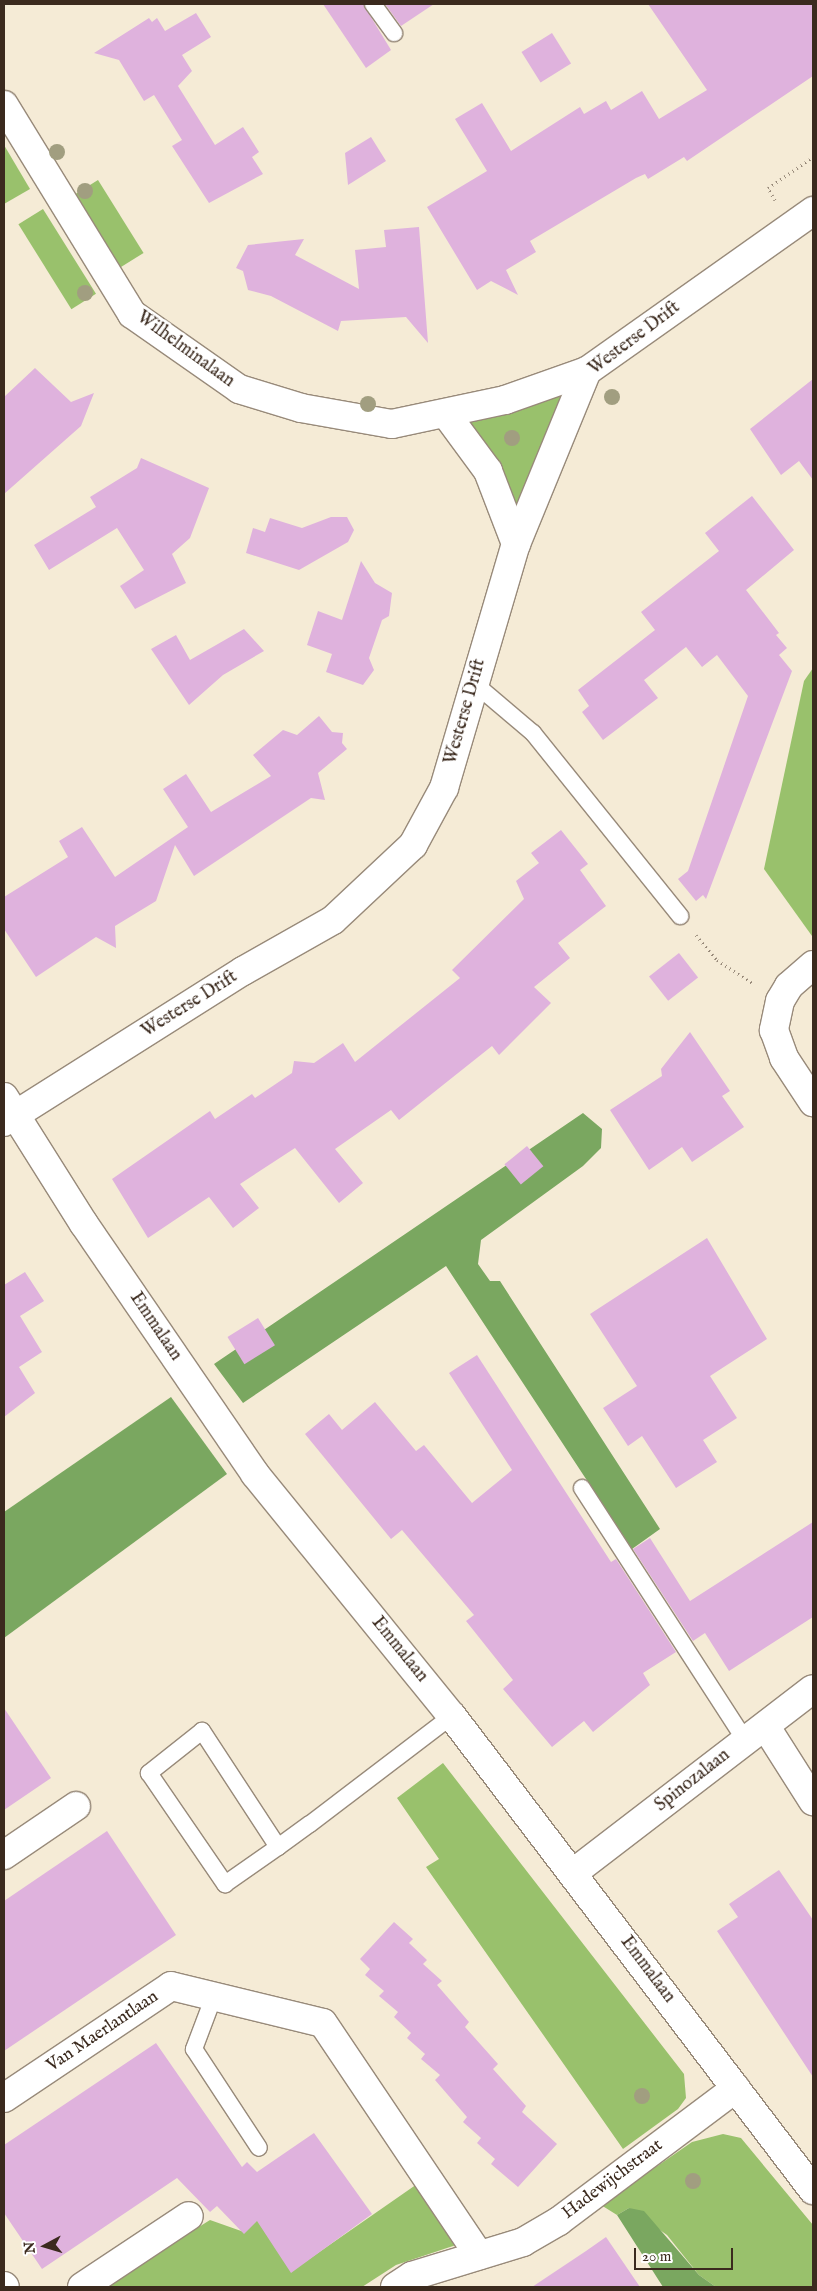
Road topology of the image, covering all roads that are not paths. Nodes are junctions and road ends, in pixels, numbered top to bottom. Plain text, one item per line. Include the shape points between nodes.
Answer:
1 (373, 4) edge
2 (394, 33) dead end
3 (4, 104) edge
4 (813, 211) edge
5 (587, 371) junction
6 (446, 414) junction
7 (516, 544) junction
8 (474, 683) junction
9 (680, 916) road end
10 (813, 965) edge
11 (813, 1102) edge
12 (8, 1112) edge
13 (582, 1488) dead end
14 (813, 1689) edge
15 (452, 1716) junction
16 (755, 1734) junction
17 (813, 1801) edge
18 (76, 1806) dead end
19 (278, 1847) junction
20 (4, 1855) edge
21 (573, 1873) junction
22 (214, 1996) junction
23 (736, 2088) junction
24 (4, 2098) edge
25 (259, 2148) dead end
26 (813, 2190) edge
27 (189, 2216) dead end
28 (479, 2255) junction
29 (82, 2287) edge
30 (394, 2287) edge

1 - 2 lane
3 - 6 street, Wilhelminalaan via 132,314 239,389 301,408 392,424
4 - 5 street, Westerse Drift
5 - 6 street, Wilhelminalaan via 506,400
5 - 7 street, Westerse Drift
6 - 7 street via 488,471
7 - 8 street, Westerse Drift
8 - 9 lane via 533,733
8 - 12 street, Westerse Drift via 444,788 413,844 374,886 333,920
10 - 11 street via 789,986 780,1001 774,1030 784,1058
12 - 15 street, Emmalaan via 255,1474
13 - 16 lane
14 - 16 street, Spinozalaan
15 - 19 lane
15 - 21 street, Emmalaan
16 - 17 street
16 - 21 street, Spinozalaan
18 - 20 street
19 - 19 lane via 225,1884 149,1773 202,1731
21 - 23 street, Emmalaan
22 - 24 street, Van Maerlantlaan via 171,1986
22 - 25 lane via 194,2049
22 - 28 street, Van Maerlantlaan via 323,2023
23 - 26 street, Emmalaan
23 - 28 street, Hadewijchstraat via 558,2221 523,2242
27 - 29 street
28 - 30 street, Hadewijchstraat via 412,2276

